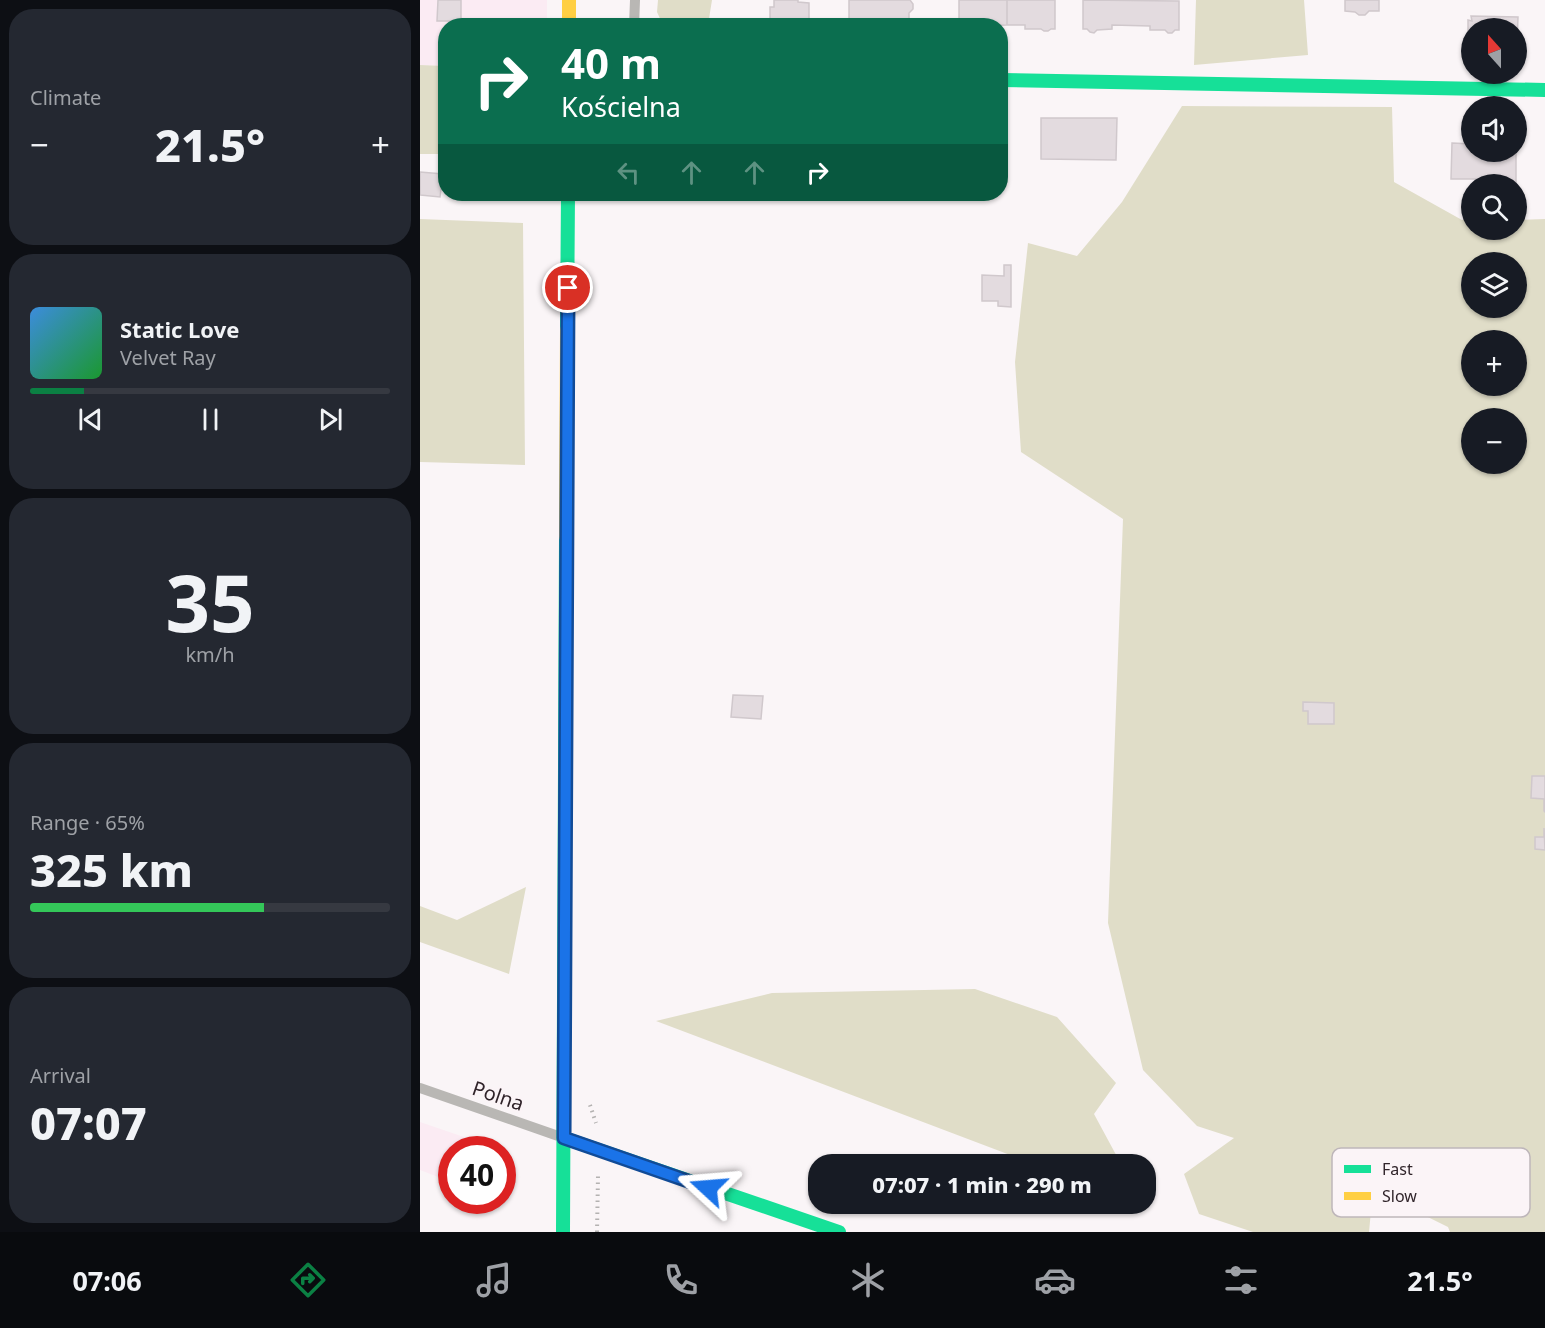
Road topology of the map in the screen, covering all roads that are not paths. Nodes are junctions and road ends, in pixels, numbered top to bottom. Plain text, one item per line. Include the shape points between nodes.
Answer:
1 (569, 0) edge
2 (635, 0) edge
3 (569, 18) edge
4 (634, 18) edge
5 (1008, 80) edge
6 (1545, 90) edge
7 (568, 201) edge
8 (420, 1088) edge
9 (564, 1138) junction
10 (563, 1232) edge
11 (839, 1232) edge

1 - 3 street
2 - 4 lane
5 - 6 street
7 - 9 street
8 - 9 lane, Polna
9 - 10 street
9 - 11 street

